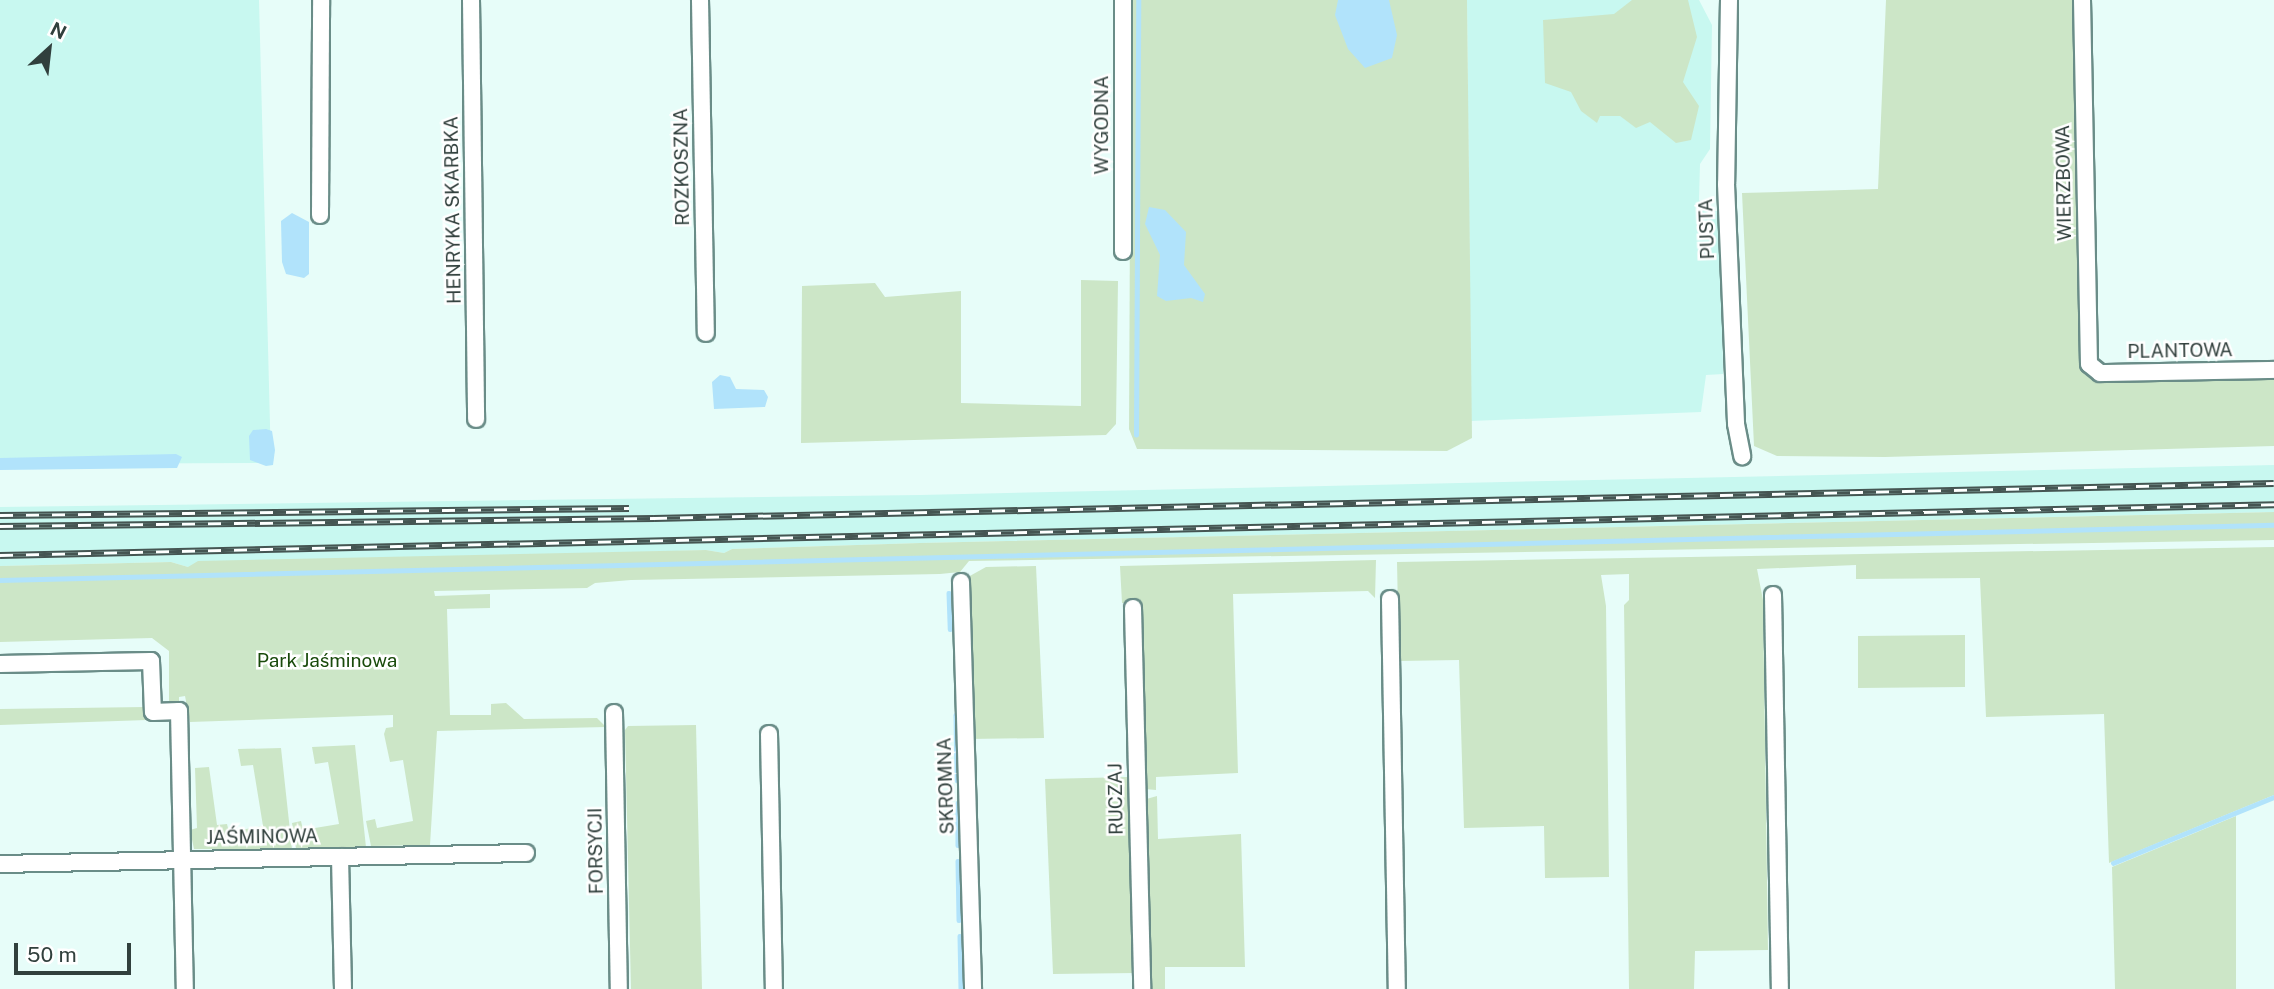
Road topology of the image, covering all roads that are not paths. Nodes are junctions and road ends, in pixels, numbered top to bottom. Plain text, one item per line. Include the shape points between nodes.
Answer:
1 (321, 0) edge
2 (471, 0) edge
3 (700, 0) edge
4 (1123, 0) edge
5 (1729, 0) edge
6 (2082, 0) edge
7 (320, 215) dead end
8 (1123, 251) dead end
9 (706, 332) dead end
10 (2089, 365) joint
11 (2274, 370) edge
12 (476, 419) dead end
13 (1742, 456) dead end
14 (961, 582) dead end
15 (1773, 595) dead end
16 (1390, 599) dead end
17 (1133, 608) dead end
18 (0, 664) edge
19 (614, 713) dead end
20 (769, 734) dead end
21 (526, 853) dead end
22 (340, 857) junction
23 (183, 859) junction
24 (0, 864) edge
25 (185, 989) edge
26 (343, 989) edge
27 (619, 989) edge
28 (774, 989) edge
29 (972, 989) edge
30 (1142, 989) edge
31 (1397, 989) edge
32 (1780, 989) edge

1 - 7 street
2 - 12 street, HENRYKA SKARBKA
3 - 9 street, ROZKOSZNA
4 - 8 street, WYGODNA
5 - 13 street, PUSTA via 1726,184 1736,424
6 - 10 street, WIERZBOWA
10 - 11 street, PLANTOWA via 2100,373
14 - 29 street, SKROMNA
15 - 32 street
16 - 31 street
17 - 30 street, RUCZAJ
18 - 23 street via 151,661 153,712 179,711
19 - 27 street, FORSYCJI
20 - 28 street
21 - 22 street, JAŚMINOWA
22 - 23 street, JAŚMINOWA
22 - 26 street
23 - 24 street, JAŚMINOWA
23 - 25 street

